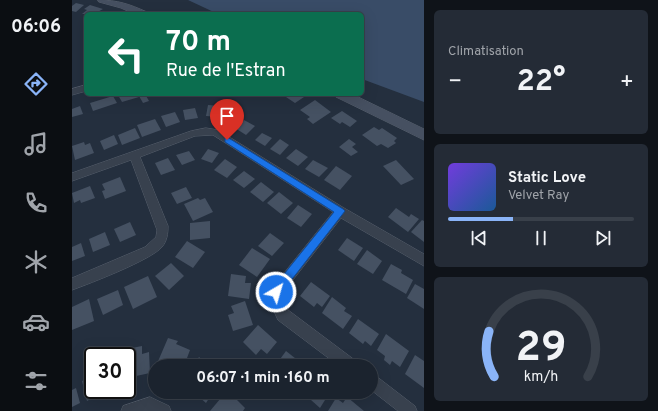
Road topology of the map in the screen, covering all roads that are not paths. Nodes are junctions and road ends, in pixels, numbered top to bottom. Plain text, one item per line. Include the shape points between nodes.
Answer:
1 (103, 0) edge
2 (138, 12) edge
3 (84, 89) edge
4 (72, 92) edge
5 (345, 96) edge
6 (424, 135) edge
7 (134, 155) junction
8 (72, 177) edge
9 (340, 211) junction
10 (424, 260) edge
11 (72, 284) edge
12 (341, 359) edge
13 (378, 386) edge
14 (128, 411) edge
15 (164, 411) edge
16 (410, 411) edge

1 - 2 main road
3 - 4 street
5 - 6 main road
7 - 8 street
7 - 9 street via 194,133 215,132
7 - 11 street via 162,226 163,235 157,245 149,251
9 - 10 street
9 - 12 street via 276,292 283,315
13 - 16 street
14 - 15 street via 150,404

